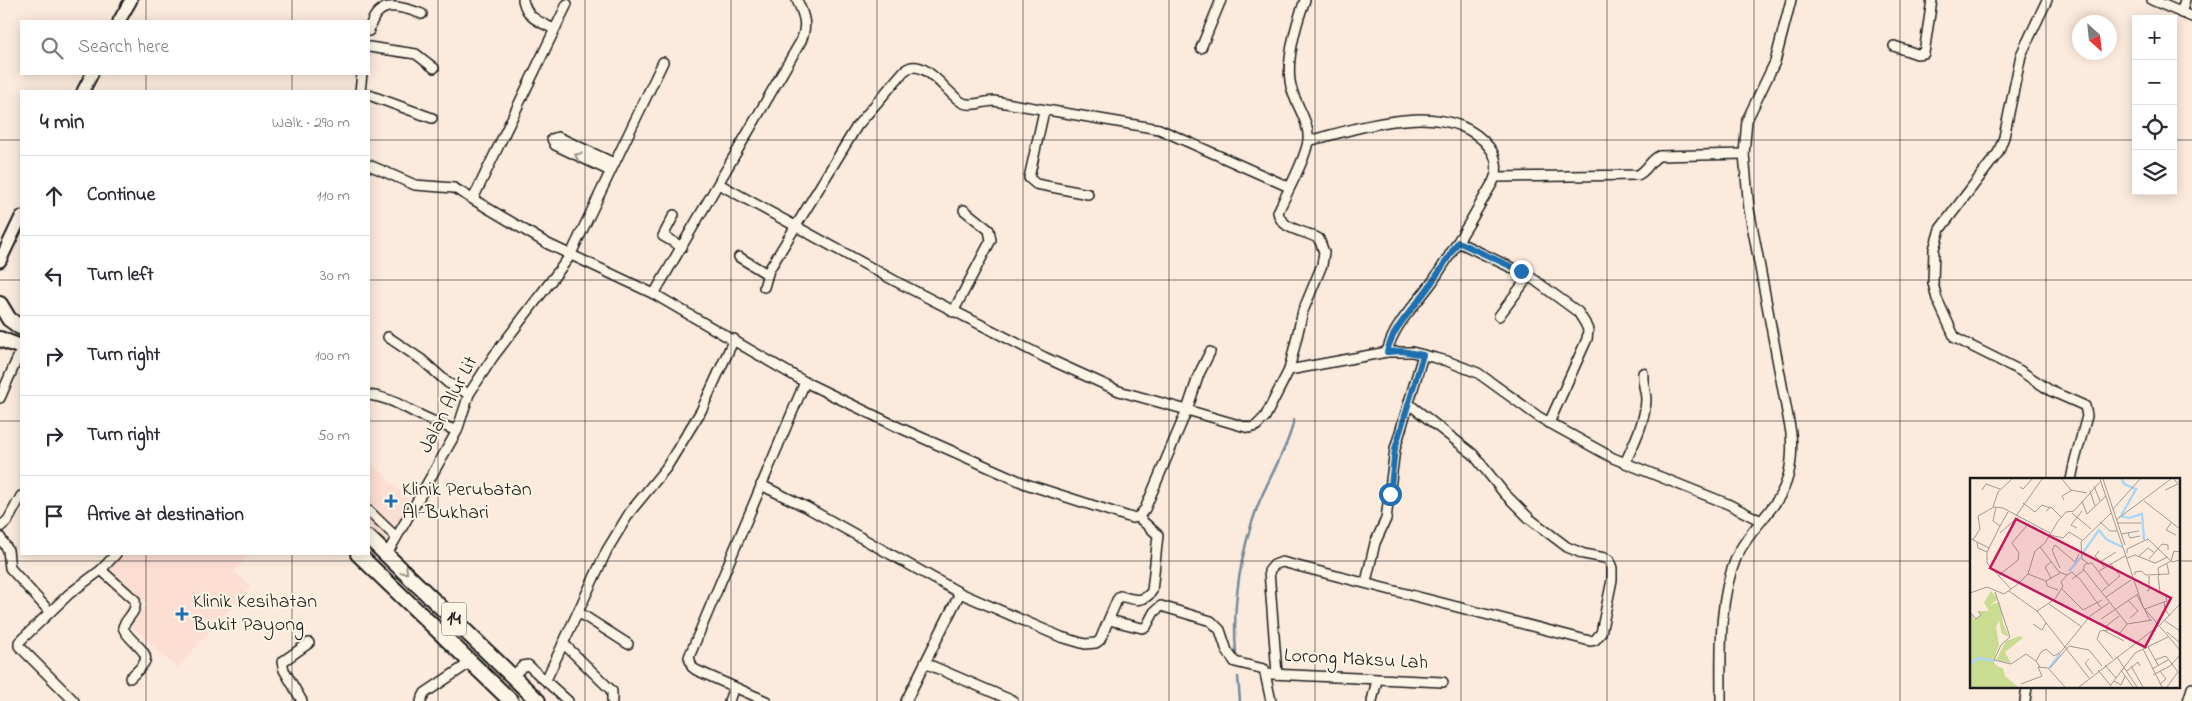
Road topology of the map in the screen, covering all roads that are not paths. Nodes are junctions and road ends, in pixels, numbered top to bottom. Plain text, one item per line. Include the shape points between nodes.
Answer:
1 (131, 0) edge
2 (523, 0) edge
3 (797, 0) edge
4 (1220, 0) edge
5 (1305, 0) edge
6 (1791, 0) edge
7 (1932, 0) edge
8 (2047, 0) edge
9 (2152, 0) edge
10 (2185, 0) edge
11 (567, 4) dead end
12 (2181, 13) junction
13 (422, 14) dead end
14 (2192, 17) edge
15 (120, 20) edge
16 (370, 26) edge
17 (554, 29) junction
18 (1894, 46) dead end
19 (370, 47) edge
20 (1201, 48) dead end
21 (663, 62) dead end
22 (434, 68) dead end
23 (91, 75) edge
24 (362, 75) edge
25 (84, 90) edge
26 (360, 90) edge
27 (370, 95) edge
28 (1044, 111) junction
29 (432, 118) dead end
30 (1308, 141) junction
31 (1744, 154) junction
32 (370, 165) edge
33 (612, 167) junction
34 (1496, 178) junction
35 (719, 184) junction
36 (1289, 187) junction
37 (1088, 194) dead end
38 (473, 199) junction
39 (964, 210) dead end
40 (674, 215) dead end
41 (20, 219) edge
42 (794, 227) junction
43 (1458, 242) junction
44 (682, 247) junction
45 (570, 256) junction
46 (738, 257) dead end
47 (0, 261) edge
48 (767, 274) junction
49 (1529, 276) junction
50 (764, 287) dead end
51 (654, 294) junction
52 (0, 304) edge
53 (953, 312) junction
54 (1499, 316) dead end
55 (0, 319) edge
56 (20, 326) edge
57 (20, 327) edge
58 (388, 337) dead end
59 (734, 339) junction
60 (0, 340) edge
61 (14, 347) edge
62 (1210, 352) dead end
63 (1387, 352) junction
64 (1423, 355) junction
65 (1289, 370) junction
66 (1643, 373) dead end
67 (805, 382) junction
68 (469, 394) junction
69 (370, 395) edge
70 (0, 398) edge
71 (1409, 404) junction
72 (1188, 410) junction
73 (1549, 423) junction
74 (457, 431) junction
75 (1625, 463) junction
76 (2072, 478) edge
77 (761, 485) junction
78 (20, 498) edge
79 (370, 512) edge
80 (1138, 517) junction
81 (1761, 521) junction
82 (0, 527) edge
83 (0, 537) edge
84 (396, 537) junction
85 (370, 539) edge
86 (387, 554) junction
87 (115, 555) edge
88 (359, 555) edge
89 (101, 570) junction
90 (1366, 582) junction
91 (960, 593) junction
92 (50, 612) junction
93 (578, 612) junction
94 (1109, 620) junction
95 (309, 643) dead end
96 (563, 643) junction
97 (628, 644) dead end
98 (470, 662) junction
99 (925, 663) junction
100 (1266, 673) junction
101 (1277, 674) junction
102 (513, 676) junction
103 (130, 678) dead end
104 (546, 680) junction
105 (1377, 680) junction
106 (1443, 682) dead end
107 (734, 687) junction
108 (2027, 688) edge
109 (2192, 688) edge
110 (998, 698) edge
111 (74, 701) edge
112 (302, 701) edge
113 (421, 701) edge
114 (511, 701) edge
115 (538, 701) edge
116 (568, 701) edge
117 (612, 701) edge
118 (729, 701) edge
119 (766, 701) edge
120 (906, 701) edge
121 (1013, 701) edge
122 (1270, 701) edge
123 (1372, 701) edge
124 (1721, 701) edge
125 (2025, 701) edge
126 (2188, 701) edge

1 - 15 main road
2 - 17 street via 530,16
3 - 35 street via 805,21 805,32
4 - 20 street
5 - 30 street via 1296,27 1290,73 1291,88 1306,125
6 - 31 street via 1773,67 1747,120
7 - 18 street via 1924,53 1917,54
8 - 76 street via 2021,55 2002,146 1940,229 1936,239 1933,283 1940,308 1955,338 2085,406 2087,416
9 - 12 street
10 - 12 street
11 - 17 street
12 - 14 street
13 - 16 street via 394,4 387,5 376,12
17 - 38 street
19 - 22 street via 416,54
21 - 33 street, Jalan Alur Lit
23 - 25 main road
24 - 26 street
27 - 29 street
28 - 36 street via 1160,129
28 - 37 street via 1029,178 1036,184
28 - 42 street via 994,101 969,105 918,66 908,67 862,118
30 - 34 street via 1415,119 1451,124 1482,139 1497,163
30 - 36 street
31 - 34 street via 1659,156 1638,175
31 - 81 street via 1749,209 1792,433 1786,484
32 - 38 street via 415,185 449,187
33 -> 33 street via 554,145 552,140 558,137
33 - 45 street, Jalan Alur Lit
34 - 43 street
35 - 42 street
35 - 44 street
36 - 65 street via 1278,212 1279,218 1286,225 1319,239 1324,252 1303,311
38 - 45 street
39 - 53 street via 989,230 991,240
40 - 44 street via 664,236
41 - 47 main road
42 - 48 street
42 - 53 street
43 - 49 street
43 - 63 street via 1398,326
44 - 51 street
45 - 51 street
45 - 68 street, Jalan Alur Lit
46 - 48 street
48 - 50 street
49 - 54 street
49 - 73 street via 1578,312 1588,330 1587,339
51 - 59 street
52 - 56 highway via 9,319
53 - 72 street via 1119,392
55 - 57 highway
58 - 68 street via 448,383
59 - 67 street
59 - 93 street via 701,411 666,468 630,512 607,550
60 - 61 highway
61 - 70 street
62 - 72 street
63 - 64 street
63 - 65 street
64 - 71 street
64 - 73 street via 1478,373
65 - 72 street via 1265,416 1256,426 1249,428
66 - 75 street via 1642,385 1646,394 1643,418
67 - 77 street
67 - 80 street via 1026,484
68 - 74 street, Jalan Alur Lit
69 - 74 street via 382,396
71 - 90 street via 1395,449 1386,519
71 - 90 street via 1472,454 1530,520 1567,547 1609,560 1612,580 1601,633 1590,641
72 - 80 street via 1145,509
73 - 75 street
74 - 84 street, Jalan Alur Lit
75 - 81 street via 1728,504
77 - 91 street
77 - 107 street via 689,657 696,670
78 - 82 street via 8,520
79 - 84 street
80 - 94 street via 1158,534 1152,591 1139,601 1120,596
81 - 124 street via 1737,556 1729,581 1721,651
83 - 92 street via 8,550 10,568
84 - 86 street, Jalan Alur Lit
85 - 86 highway, 14
86 -> 102 highway, 14
87 - 89 street
88 - 98 highway, 14
89 - 92 street
89 - 103 street via 135,600 134,613 123,627 127,636 144,651 146,661
90 - 101 street via 1282,562 1274,565 1270,571
91 - 94 street via 1085,644 1100,640
91 - 99 street
92 - 111 street via 20,639 19,646
93 - 96 street
93 - 97 street
94 - 100 street, Lorong Maksu Lah via 1146,627 1154,612 1162,606 1211,621 1220,630 1227,651 1235,662 1261,668
95 - 112 street via 282,662
96 - 104 street
96 - 117 street via 612,691
98 - 113 street via 425,693
98 - 114 highway, 14
99 - 110 street
99 - 120 street
100 - 101 street, Lorong Maksu Lah
100 - 122 street
101 - 105 street, Lorong Maksu Lah
102 - 104 street via 525,664
102 - 115 highway, 14
104 - 116 street
105 - 106 street, Lorong Maksu Lah
105 - 123 street
107 - 118 street
107 - 119 street
108 - 125 street
109 - 126 street
110 - 121 street

